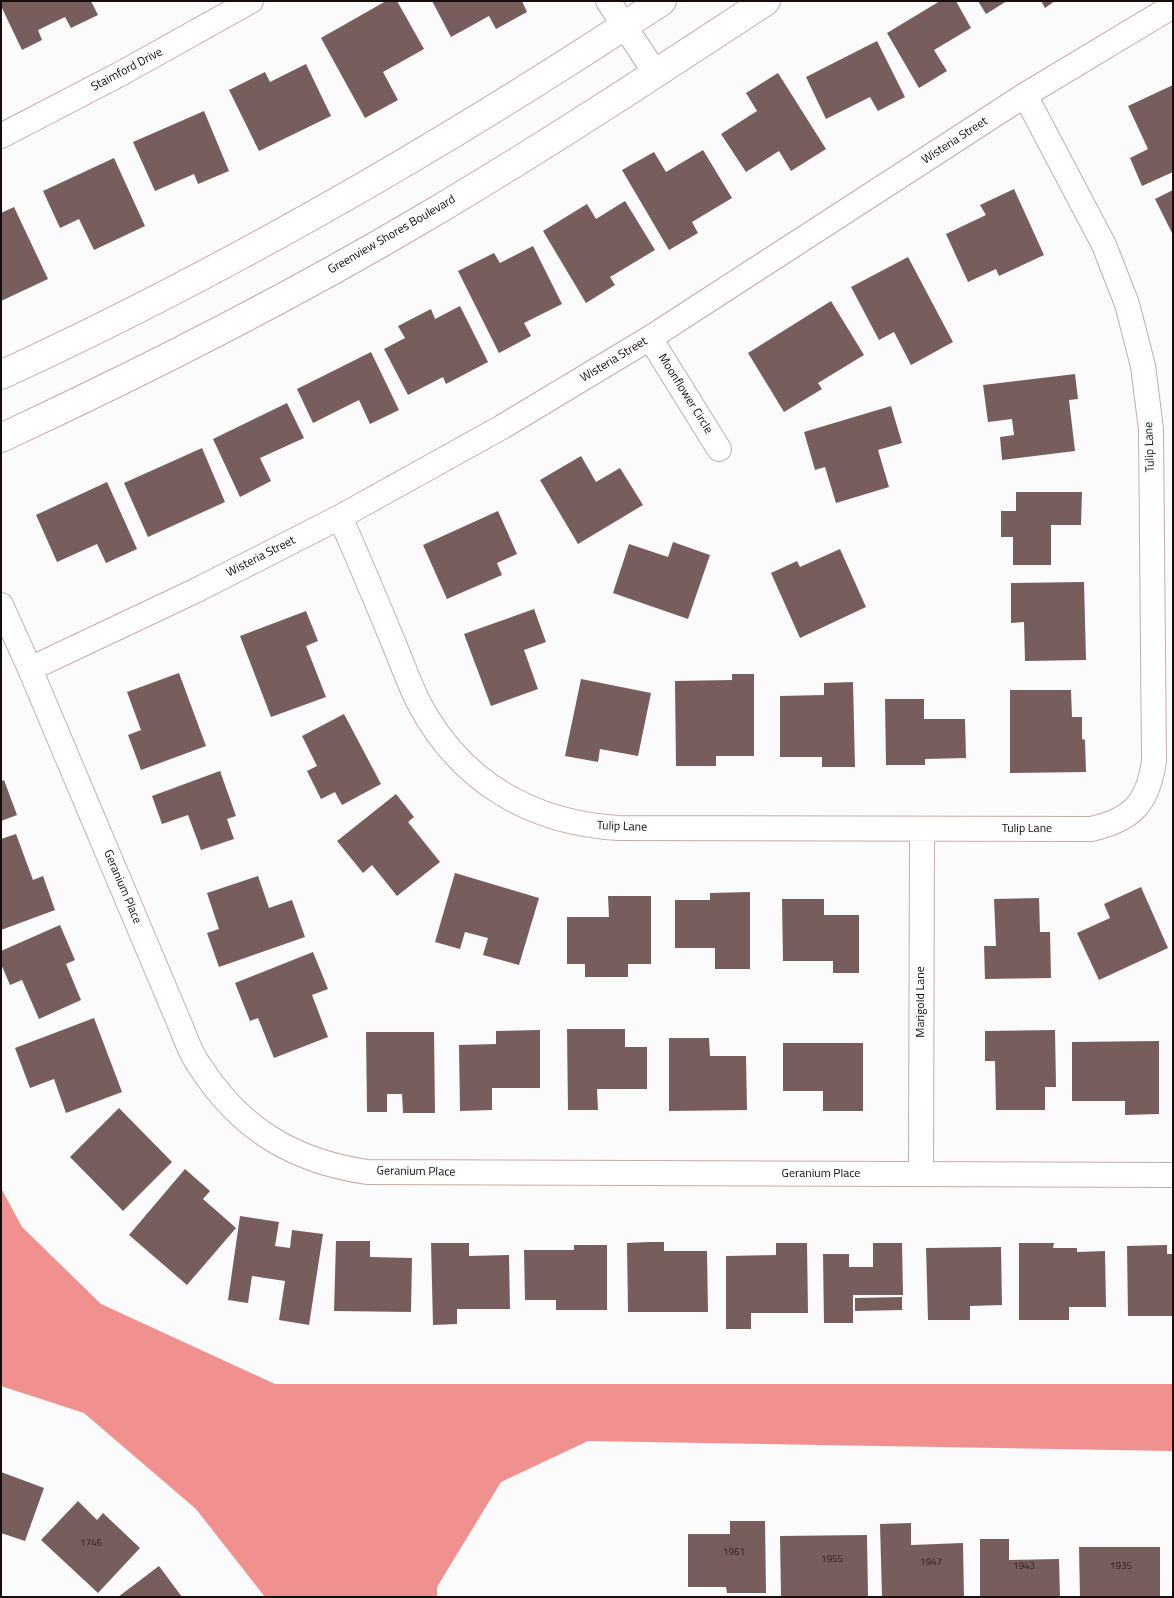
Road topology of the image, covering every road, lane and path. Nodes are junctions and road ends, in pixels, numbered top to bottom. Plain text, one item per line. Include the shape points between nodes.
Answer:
1 (251, 1) edge
2 (608, 1) edge
3 (662, 1) edge
4 (766, 1) edge
5 (1173, 6) edge
6 (624, 26) junction
7 (656, 74) junction
8 (1025, 95) junction
9 (1, 136) edge
10 (650, 338) junction
11 (1, 375) edge
12 (1, 438) edge
13 (719, 449) dead end
14 (340, 516) junction
15 (1, 605) edge
16 (30, 669) junction
17 (922, 829) junction
18 (921, 1174) junction
19 (1173, 1175) edge

1 - 9 street, Staimford Drive via 114,78
2 - 6 street
3 - 6 street
4 - 7 street, Greenview Shores Boulevard
5 - 8 street, Wisteria Street
6 - 7 street
6 - 11 street via 398,167 249,250 80,338
7 - 12 street, Greenview Shores Boulevard via 429,215 278,300 109,388
8 - 10 street, Wisteria Street
8 - 17 street, Tulip Lane via 1104,245 1127,304 1143,366 1151,429 1154,762 1143,799 1129,814 1111,825 1091,829
10 - 13 street, Moonflower Circle
10 - 14 street, Wisteria Street via 502,427
14 - 16 street, Wisteria Street via 197,590
14 - 17 street, Tulip Lane via 420,704 439,736 464,765 492,788 525,807 560,820 598,827
15 - 16 street, Geranium Place
16 - 18 street, Geranium Place via 198,1064 219,1094 245,1120 279,1144 313,1160 367,1172
17 - 18 street, Marigold Lane
18 - 19 street, Geranium Place

